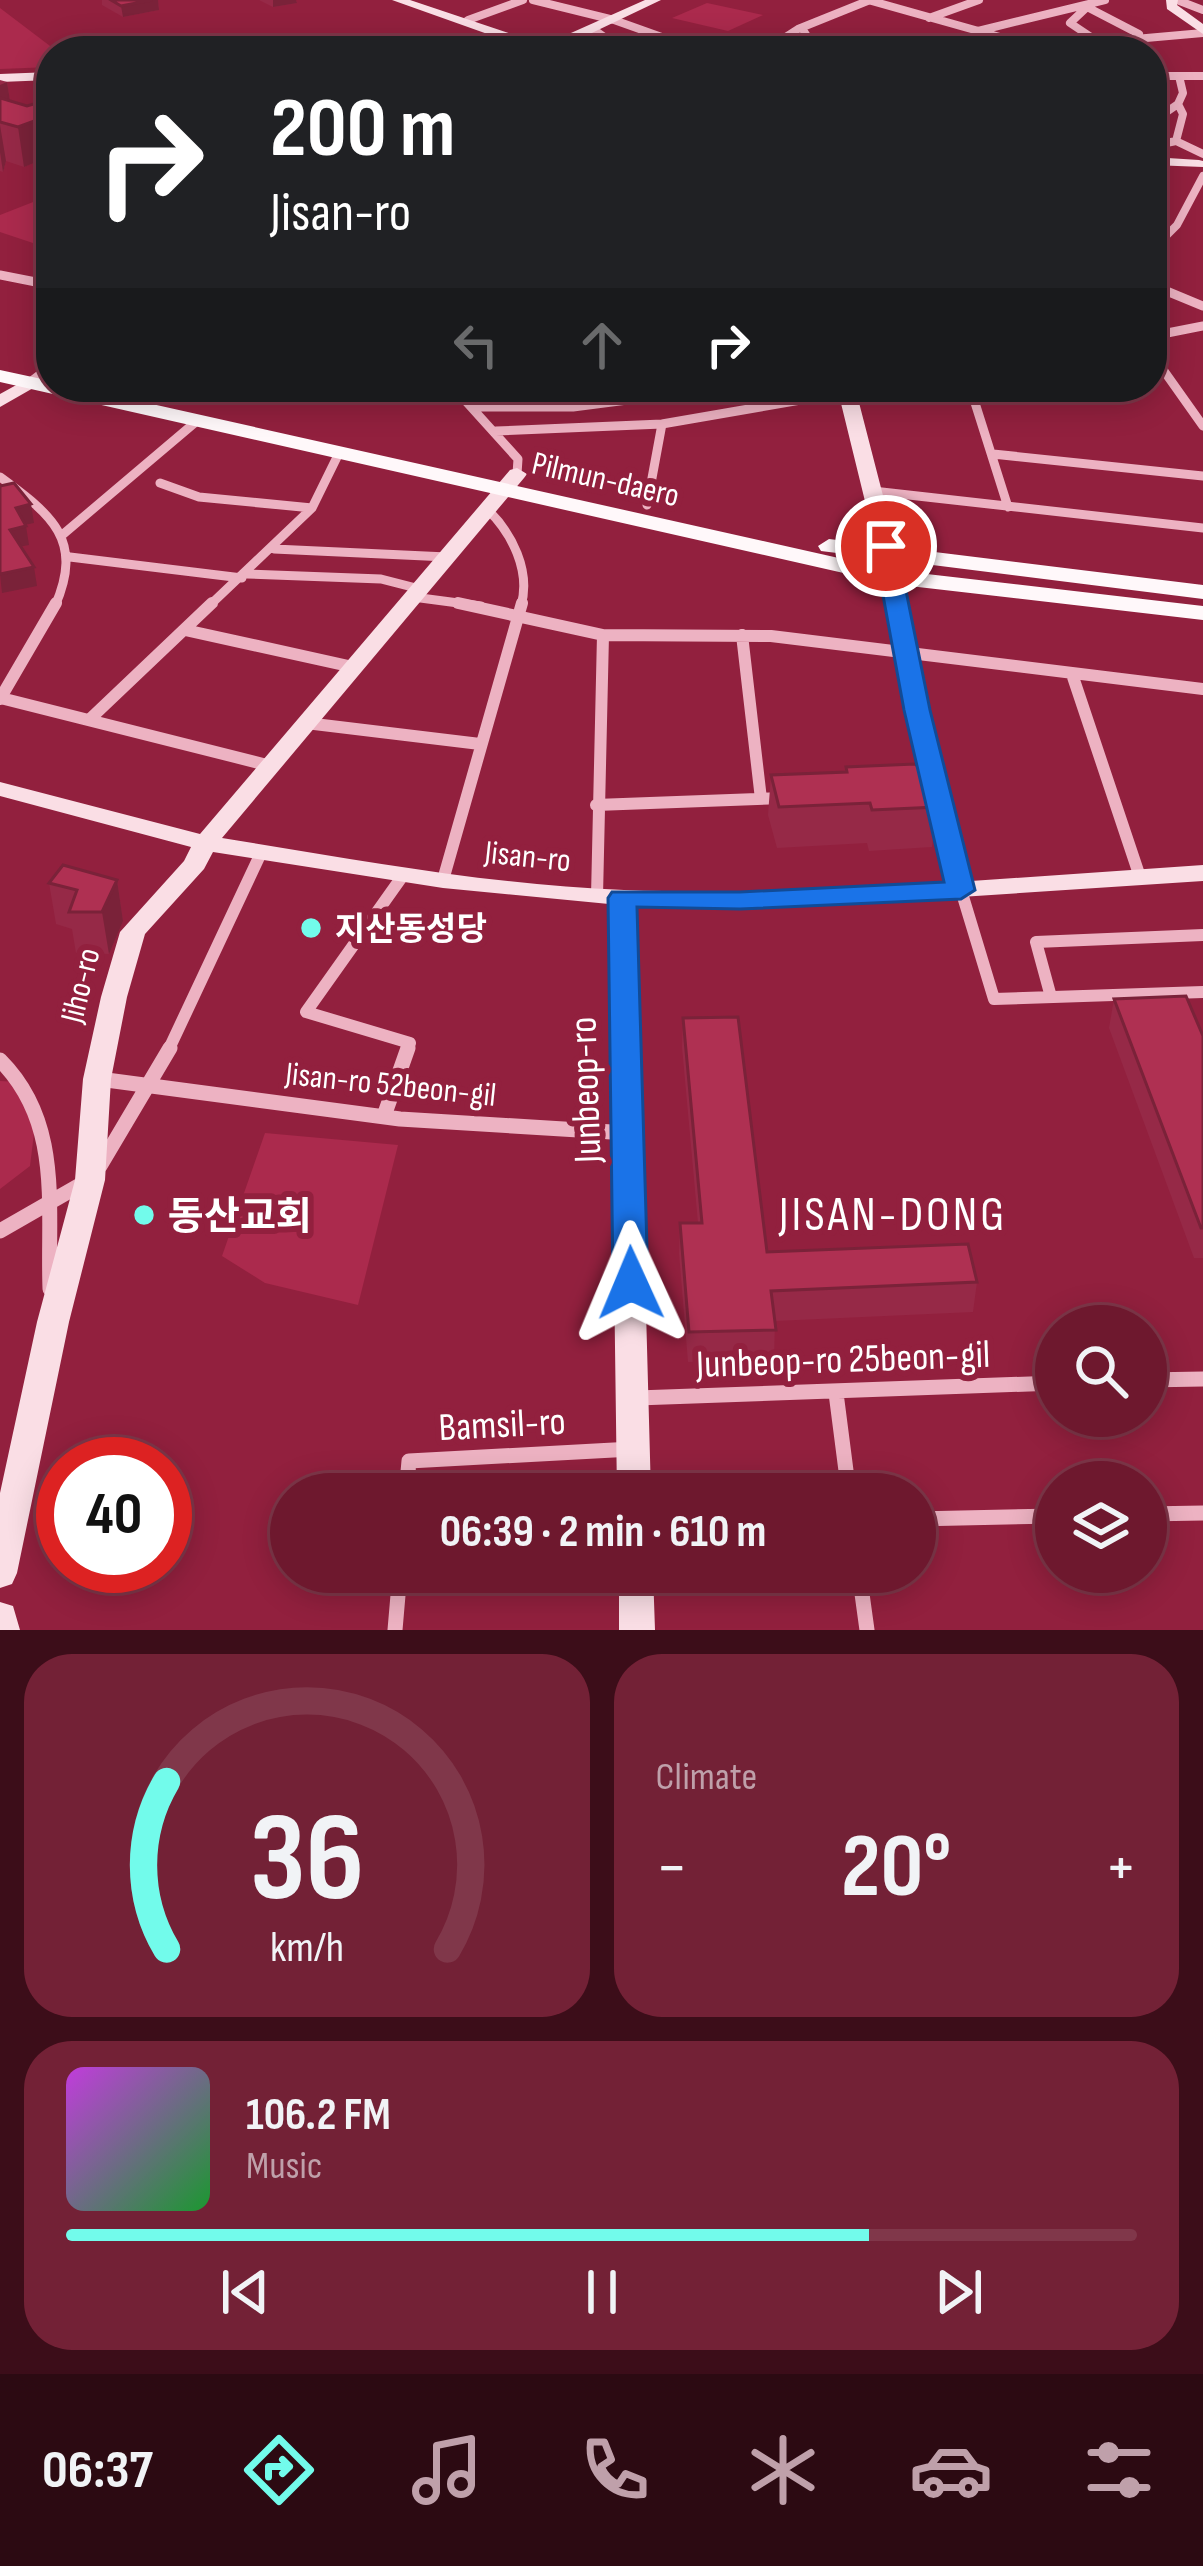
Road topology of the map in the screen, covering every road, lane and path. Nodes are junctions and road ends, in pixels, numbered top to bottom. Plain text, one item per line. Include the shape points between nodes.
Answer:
1 (398, 0) edge
2 (523, 0) edge
3 (533, 0) edge
4 (655, 0) edge
5 (869, 0) edge
6 (980, 0) edge
7 (1105, 0) edge
8 (1175, 0) edge
9 (1087, 8) junction
10 (1203, 10) edge
11 (928, 18) junction
12 (468, 20) junction
13 (614, 20) junction
14 (802, 28) junction
15 (593, 29) junction
16 (977, 31) junction
17 (1203, 31) edge
18 (1140, 35) junction
19 (507, 36) edge
20 (577, 36) edge
21 (603, 36) edge
22 (659, 36) edge
23 (782, 36) edge
24 (807, 36) edge
25 (995, 36) edge
26 (1089, 36) edge
27 (1131, 36) edge
28 (1167, 76) edge
29 (1179, 76) junction
30 (1203, 76) edge
31 (36, 77) edge
32 (0, 78) edge
33 (1183, 93) junction
34 (1178, 104) junction
35 (1167, 112) edge
36 (1176, 141) junction
37 (1167, 143) edge
38 (1167, 162) edge
39 (1202, 165) edge
40 (1167, 236) edge
41 (0, 275) edge
42 (36, 282) edge
43 (1167, 291) edge
44 (1203, 293) edge
45 (1186, 299) junction
46 (1203, 306) edge
47 (1203, 326) edge
48 (1167, 333) edge
49 (0, 363) edge
50 (36, 372) edge
51 (36, 374) edge
52 (1167, 375) edge
53 (0, 376) edge
54 (36, 379) edge
55 (0, 402) edge
56 (137, 402) edge
57 (172, 402) edge
58 (470, 402) edge
59 (572, 402) edge
60 (600, 402) edge
61 (782, 402) edge
62 (850, 402) edge
63 (975, 402) edge
64 (573, 406) junction
65 (476, 407) junction
66 (198, 420) junction
67 (662, 424) junction
68 (1203, 426) edge
69 (496, 431) junction
70 (339, 453) junction
71 (993, 454) junction
72 (1203, 476) edge
73 (0, 477) edge
74 (160, 483) dead end
75 (503, 490) junction
76 (873, 491) junction
77 (647, 506) junction
78 (1008, 507) junction
79 (313, 508) junction
80 (1203, 528) edge
81 (61, 536) junction
82 (274, 549) junction
83 (70, 556) junction
84 (447, 557) junction
85 (889, 566) junction
86 (244, 576) junction
87 (1203, 592) edge
88 (416, 593) junction
89 (1203, 613) edge
90 (516, 614) junction
91 (185, 630) junction
92 (742, 634) junction
93 (603, 635) junction
94 (906, 653) junction
95 (353, 667) junction
96 (1072, 674) junction
97 (1203, 689) edge
98 (0, 698) edge
99 (90, 719) junction
100 (306, 723) junction
101 (480, 744) junction
102 (271, 766) junction
103 (0, 789) edge
104 (804, 797) edge
105 (761, 799) junction
106 (596, 805) junction
107 (206, 844) junction
108 (261, 853) junction
109 (1203, 873) edge
110 (404, 874) junction
111 (1140, 877) junction
112 (442, 880) junction
113 (961, 890) junction
114 (610, 897) junction
115 (1203, 935) edge
116 (1203, 992) edge
117 (1051, 997) junction
118 (0, 1060) edge
119 (97, 1079) junction
120 (147, 1085) junction
121 (384, 1117) junction
122 (629, 1132) junction
123 (90, 1180) junction
124 (48, 1201) junction
125 (0, 1231) edge
126 (53, 1322) junction
127 (1203, 1379) edge
128 (1167, 1380) edge
129 (1035, 1384) edge
130 (836, 1393) junction
131 (632, 1398) junction
132 (633, 1448) junction
133 (408, 1473) edge
134 (634, 1473) edge
135 (846, 1473) edge
136 (1203, 1513) edge
137 (1167, 1514) edge
138 (1035, 1516) edge
139 (936, 1519) edge
140 (0, 1573) edge
141 (398, 1593) edge
142 (636, 1593) edge
143 (862, 1593) edge
144 (0, 1617) edge
145 (2, 1630) edge
146 (395, 1630) edge
147 (637, 1630) edge
148 (867, 1630) edge

1 - 12 street
2 - 12 street
3 - 13 street
4 - 13 street
5 - 11 street
5 - 14 street
6 - 11 street
7 - 9 street
8 - 10 street
8 - 17 street via 1171,6
9 - 16 street
9 - 18 street
9 - 26 street via 1071,26
11 - 16 street
12 - 19 street
13 - 15 street
13 - 22 street
14 - 23 street
14 - 24 street
15 - 20 street
15 - 21 street
16 - 25 street
17 - 18 street
18 - 27 street
28 - 29 street
29 - 30 street
29 - 33 street
30 - 33 street
31 - 32 street
33 - 34 street
34 - 35 street
34 - 36 street
36 - 37 street
36 - 39 street
38 - 39 street
39 - 40 street
41 - 42 street
43 - 45 street
44 - 45 street
45 - 46 street
47 - 48 street
49 - 50 main road, Pilmun-daero
51 - 53 main road, Pilmun-daero
52 - 68 street
54 - 55 street
56 - 66 main road, Pilmun-daero
57 - 75 main road, Pilmun-daero
58 - 65 street
59 - 64 street
60 - 64 street
61 - 67 street
62 - 76 street
63 - 71 street
64 - 65 street
65 - 69 street
66 - 70 main road, Pilmun-daero
66 - 81 street
67 - 69 street
67 - 77 street, Pilmun-daero
69 - 75 street via 518,459
70 - 75 main road, Pilmun-daero
70 - 79 street
71 - 72 street
71 - 78 street
73 - 81 street
74 - 79 street via 199,497
75 - 77 main road, Pilmun-daero
75 - 84 street, Jiho-ro
75 - 85 main road, Pilmun-daero
75 - 90 street via 502,523 525,580
76 - 78 street
76 - 85 street
77 - 85 main road, Pilmun-daero
78 - 80 street
79 - 82 street
81 - 83 street
82 - 84 street
82 - 86 street
83 - 86 street
83 - 98 street via 64,585
84 - 88 street, Jiho-ro
85 - 87 main road, Pilmun-daero
85 - 89 main road, Pilmun-daero
85 - 94 street
86 - 88 street via 381,579
86 - 91 street
88 - 90 street
88 - 95 street, Jiho-ro
90 - 93 street
90 - 101 street
91 - 95 street
91 - 99 street
92 - 93 street
92 - 94 street
92 - 105 street
93 - 106 street
94 - 96 street
94 - 113 street via 924,793
95 - 100 street, Jiho-ro
96 - 97 street
96 - 111 street
98 - 99 street
99 - 102 street
100 - 101 street
100 - 102 street, Jiho-ro
101 - 112 street
102 - 107 street, Jiho-ro
103 - 107 street, Jisan-ro
104 - 105 street
105 - 106 street
106 - 114 street
107 - 108 street, Jisan-ro
107 - 119 street, Jiho-ro via 133,932
108 - 110 street, Jisan-ro
108 - 120 street via 218,955
109 - 111 street, Jisan-ro
110 - 112 street, Jisan-ro
110 - 121 street via 306,1012 410,1043
111 - 113 street, Jisan-ro
112 - 114 street, Jisan-ro
113 - 114 street, Jisan-ro via 740,901
113 - 117 street via 994,999
114 - 122 street, Junbeop-ro
115 - 117 street via 1036,942
116 - 117 street
118 - 124 street via 38,1102
119 - 120 street, Jisan-ro 52beon-gil
119 - 123 street, Jiho-ro
120 - 121 street, Jisan-ro 52beon-gil
120 - 123 street
121 - 122 street, Jisan-ro 52beon-gil
122 - 131 street, Junbeop-ro
123 - 124 street
123 - 126 street, Jiho-ro
124 - 125 street
124 - 126 street
126 - 140 street, Jiho-ro
127 - 128 street
129 - 130 street, Junbeop-ro 25beon-gil
130 - 131 street, Junbeop-ro 25beon-gil
130 - 135 street
131 - 132 street, Junbeop-ro
132 - 133 street, Bamsil-ro via 409,1461
132 - 134 street, Junbeop-ro
136 - 137 street
138 - 139 street
141 - 146 street
142 - 147 street
143 - 148 street
144 - 145 street

